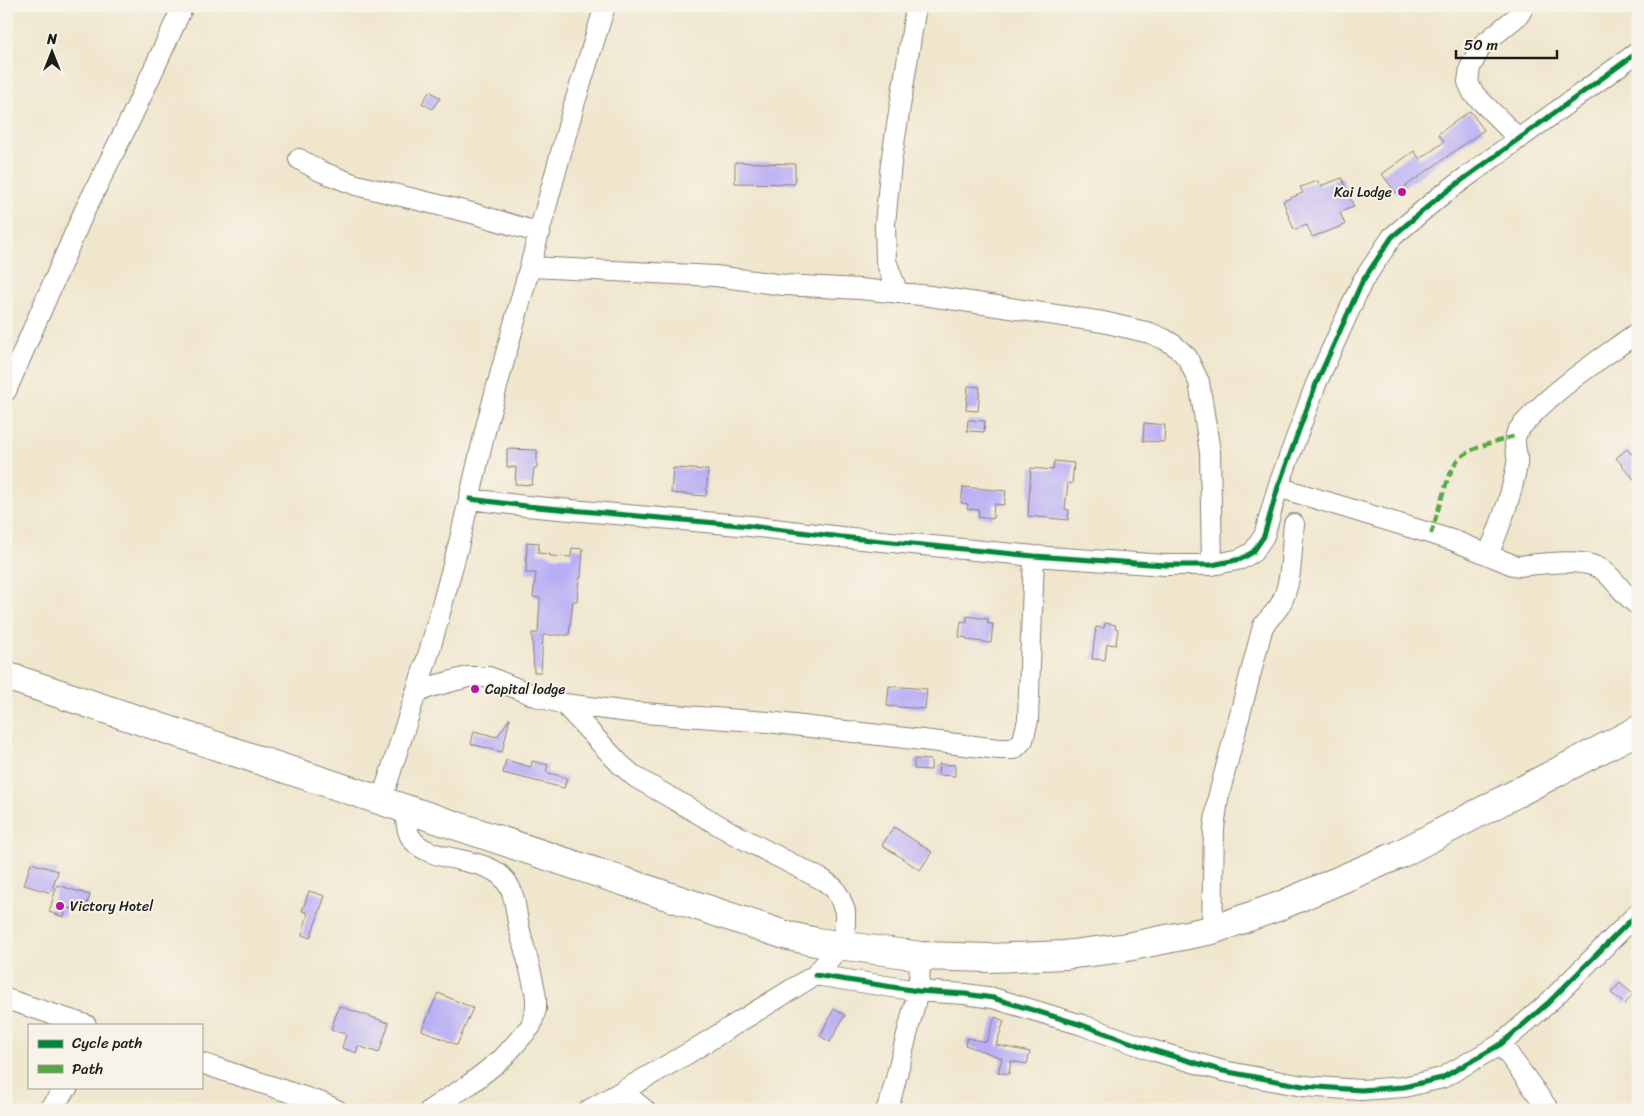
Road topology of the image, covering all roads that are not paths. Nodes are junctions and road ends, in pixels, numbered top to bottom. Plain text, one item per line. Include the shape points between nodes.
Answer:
1 (183, 6) edge
2 (605, 6) edge
3 (916, 6) edge
4 (1524, 6) edge
5 (1638, 52) edge
6 (1519, 138) junction
7 (299, 159) dead end
8 (540, 233) junction
9 (531, 267) junction
10 (898, 293) junction
11 (1638, 332) edge
12 (6, 391) edge
13 (1278, 487) junction
14 (470, 499) junction
15 (1322, 501) junction
16 (1294, 524) junction
17 (1264, 536) junction
18 (1488, 555) junction
19 (1034, 556) junction
20 (1212, 565) junction
21 (1638, 605) edge
22 (6, 676) edge
23 (415, 694) junction
24 (564, 704) junction
25 (1638, 730) edge
26 (393, 806) junction
27 (1638, 913) edge
28 (1212, 930) junction
29 (842, 945) junction
30 (921, 956) junction
31 (815, 975) junction
32 (918, 991) junction
33 (6, 999) edge
34 (83, 1024) edge
35 (1501, 1044) junction
36 (202, 1063) edge
37 (67, 1088) edge
38 (622, 1091) junction
39 (1545, 1107) edge
40 (48, 1110) edge
41 (337, 1110) edge
42 (430, 1110) edge
43 (589, 1110) edge
44 (645, 1110) edge
45 (886, 1110) edge

1 - 12 street via 84,212
2 - 8 street via 574,105
3 - 10 street via 891,163 885,224 886,261
4 - 6 street via 1519,15 1481,46 1470,68 1468,82 1473,93
5 - 6 street
6 - 13 street via 1439,197 1392,237 1354,299 1316,384
7 - 8 street via 356,185
8 - 9 street
9 - 10 street via 715,276 784,285
9 - 14 street via 487,423
10 - 20 street via 1103,322 1150,333 1181,351 1199,382 1208,432
11 - 18 street via 1570,381 1518,431 1514,442 1518,461
13 - 15 street
13 - 17 street
14 - 19 street
14 - 23 street
15 - 16 street
15 - 18 street via 1455,541
16 - 17 street
16 - 28 street via 1290,574 1280,606 1263,626 1218,798 1214,829
17 - 20 street via 1253,552 1241,559
18 - 21 street via 1519,566 1577,562 1595,566 1605,571
19 - 20 street
19 - 24 street via 1028,720 1023,740 1014,749
22 - 26 highway
23 - 24 street via 430,687 483,676
23 - 26 street
24 - 29 street via 635,777 714,824 834,888 845,911
25 - 28 highway via 1398,855 1277,907
26 - 29 highway via 785,935
26 - 42 street via 416,844 497,872 505,880 515,902 536,998 531,1026 503,1058
27 - 35 street via 1548,1003
28 - 30 highway via 1122,948 1065,955
29 - 30 highway
29 - 31 street
30 - 32 street
31 - 32 street
31 - 38 street
32 - 35 street via 993,998 1205,1066 1303,1086 1361,1090 1404,1087 1442,1078
32 - 45 street
33 - 34 street
35 - 39 street
36 - 41 street
37 - 40 street
38 - 43 street
38 - 44 street

